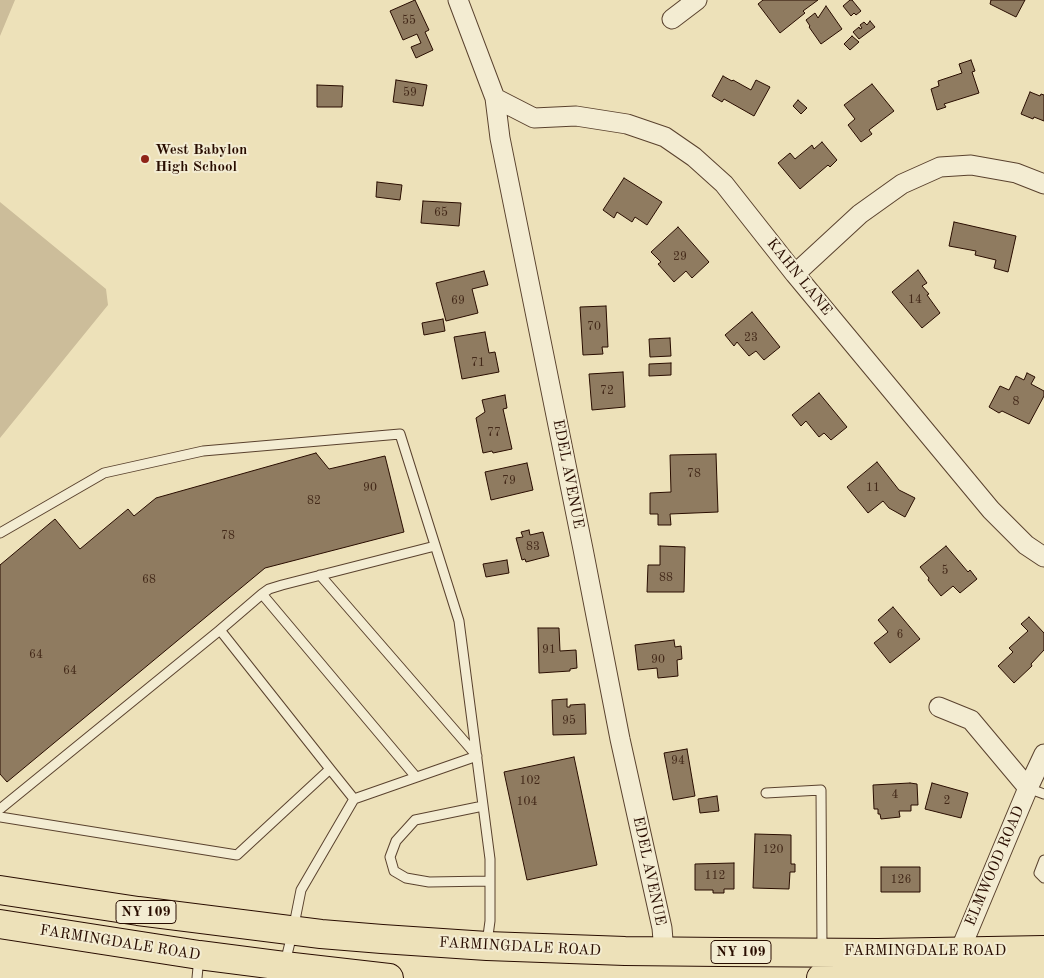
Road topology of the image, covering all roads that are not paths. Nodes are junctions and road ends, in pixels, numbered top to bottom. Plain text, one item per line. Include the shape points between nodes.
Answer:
1 (458, 0) edge
2 (696, 0) edge
3 (672, 19) dead end
4 (495, 98) junction
5 (1044, 184) edge
6 (796, 274) junction
7 (0, 533) edge
8 (436, 546) junction
9 (1044, 556) edge
10 (320, 575) junction
11 (262, 594) junction
12 (220, 630) junction
13 (939, 707) dead end
14 (1044, 754) edge
15 (477, 756) junction
16 (330, 769) junction
17 (416, 777) junction
18 (1036, 791) edge
19 (766, 793) dead end
20 (354, 799) junction
21 (484, 806) junction
22 (0, 810) edge
23 (0, 816) edge
24 (1044, 860) edge
25 (1044, 878) edge
26 (490, 881) junction
27 (0, 890) edge
28 (0, 924) edge
29 (293, 930) junction
30 (487, 946) junction
31 (1044, 950) edge
32 (664, 952) junction
33 (821, 965) edge
34 (198, 966) edge
35 (952, 968) edge
36 (283, 969) junction
37 (342, 976) edge
38 (1044, 976) edge
39 (389, 978) edge

1 - 4 street, EDEL AVENUE
2 - 3 street
4 - 6 street, KAHN LANE via 534,118 576,116 619,122 665,137 724,184
4 - 32 street, EDEL AVENUE via 500,138 620,738 662,928
5 - 6 street via 1016,173 972,165 940,167 902,184 860,214
6 - 9 street, KAHN LANE via 991,510 1026,545
7 - 8 lane via 104,473 203,451 400,434
8 - 10 lane
8 - 15 lane via 459,621
10 - 11 lane via 269,589
10 - 15 lane
11 - 12 lane
11 - 17 lane
12 - 16 lane
12 - 22 lane
13 - 18 street via 971,720
14 - 18 street, ELMWOOD ROAD
15 - 17 lane
15 - 21 lane
16 - 20 lane
16 - 23 lane via 237,855
17 - 20 lane
18 - 35 street, ELMWOOD ROAD
19 - 33 lane via 821,790
20 - 29 lane via 301,890
21 - 26 lane
21 - 26 lane via 415,820 396,841 390,857 394,871 406,878 429,882
24 - 25 lane via 1039,874
26 - 30 lane
27 - 29 main road, FARMINGDALE ROAD / NY 109
28 - 34 main road, FARMINGDALE ROAD / NY 109
29 - 30 main road, FARMINGDALE ROAD / NY 109
29 - 36 lane
30 - 32 main road, FARMINGDALE ROAD / NY 109
31 - 35 main road, FARMINGDALE ROAD
32 - 33 main road, FARMINGDALE ROAD / NY 109
33 - 35 main road, FARMINGDALE ROAD
34 - 36 main road, FARMINGDALE ROAD / NY 109
35 - 38 main road
36 - 37 main road, FARMINGDALE ROAD / NY 109
37 - 39 main road, FARMINGDALE ROAD / NY 109

